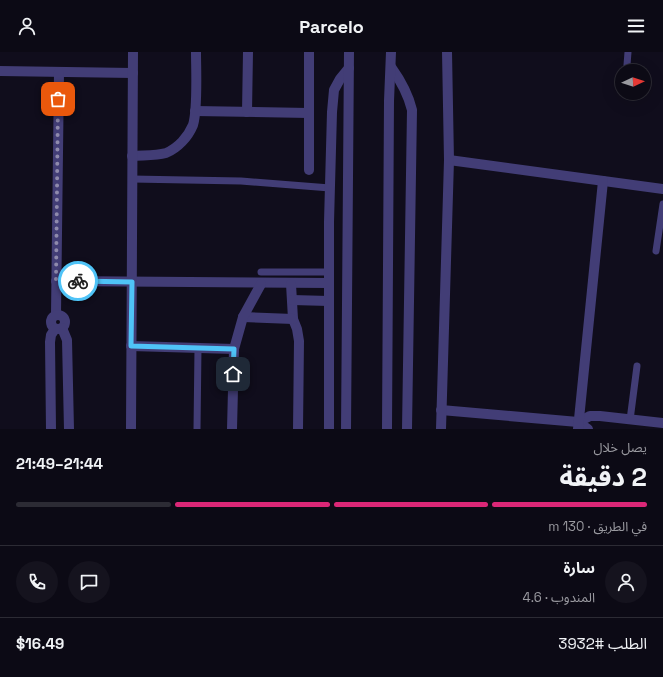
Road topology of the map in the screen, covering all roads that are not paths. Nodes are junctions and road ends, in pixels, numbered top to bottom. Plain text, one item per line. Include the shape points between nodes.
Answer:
1 (133, 52) edge
2 (196, 52) edge
3 (248, 52) edge
4 (309, 52) edge
5 (349, 52) edge
6 (391, 52) edge
7 (447, 52) edge
8 (628, 52) edge
9 (627, 64) edge
10 (391, 67) junction
11 (349, 68) junction
12 (0, 71) edge
13 (59, 72) junction
14 (132, 73) junction
15 (195, 111) junction
16 (247, 112) junction
17 (309, 113) junction
18 (132, 156) junction
19 (449, 160) junction
20 (309, 170) dead end
21 (132, 180) junction
22 (603, 181) junction
23 (330, 188) junction
24 (663, 189) edge
25 (663, 204) edge
26 (656, 251) dead end
27 (261, 272) dead end
28 (329, 272) junction
29 (56, 281) junction
30 (132, 282) junction
31 (261, 284) junction
32 (291, 284) junction
33 (329, 284) junction
34 (292, 300) junction
35 (329, 301) junction
36 (243, 317) junction
37 (293, 320) junction
38 (58, 328) junction
39 (131, 346) junction
40 (198, 348) junction
41 (234, 349) junction
42 (637, 366) dead end
43 (329, 408) junction
44 (346, 408) junction
45 (441, 410) junction
46 (630, 420) junction
47 (663, 423) edge
48 (578, 426) edge
49 (51, 429) edge
50 (69, 429) edge
51 (131, 429) edge
52 (197, 429) edge
53 (232, 429) edge
54 (298, 429) edge
55 (329, 429) edge
56 (346, 429) edge
57 (387, 429) edge
58 (407, 429) edge
59 (441, 429) edge
60 (588, 429) edge

1 - 14 street
2 - 15 street
3 - 16 street
4 - 17 street
5 - 11 street
6 - 10 street
7 - 19 street
8 - 9 lane
10 - 57 street via 388,101
10 - 58 street via 404,86 412,110
11 - 23 street via 334,90
11 - 44 street
12 - 13 street
13 - 14 street
13 - 29 street
14 - 18 street
15 - 16 street
15 - 18 street via 193,125 178,147 166,153
16 - 17 street
17 - 20 street
18 - 21 street
19 - 22 street
19 - 45 street
21 - 23 lane via 241,181
21 - 30 street
22 - 24 street
22 - 48 street
23 - 28 street
25 - 26 lane
27 - 28 lane
28 - 33 street
29 - 30 street
29 - 38 street via 56,314 50,319 52,326
30 - 31 street
30 - 39 street
31 - 32 street
31 - 36 street
32 - 33 street
32 - 34 street
33 - 35 street
34 - 35 street
34 - 37 street
35 - 43 street
36 - 37 street
36 - 41 street
37 - 54 street via 299,341
38 - 49 street via 50,342
38 - 50 street via 67,340
39 - 40 street
39 - 51 street
40 - 41 street
40 - 52 lane
41 - 53 street
42 - 46 lane
43 - 44 street
43 - 55 street
44 - 56 street
45 - 48 street
45 - 59 street
46 - 47 street
46 - 48 street via 590,416
48 - 60 street

